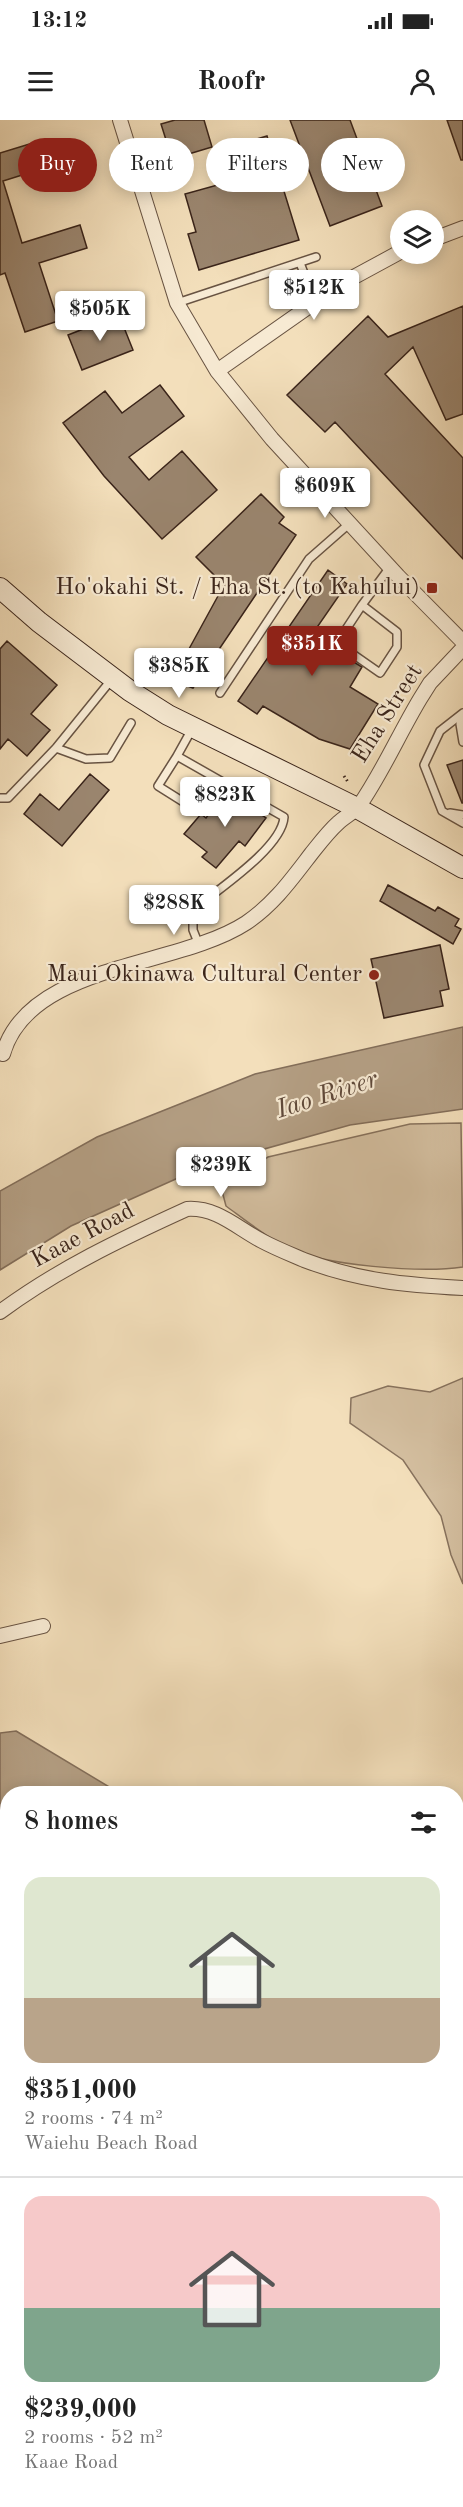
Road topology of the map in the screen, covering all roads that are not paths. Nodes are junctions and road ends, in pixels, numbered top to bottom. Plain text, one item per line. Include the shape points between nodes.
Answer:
1 (120, 120) edge
2 (463, 228) edge
3 (444, 235) edge
4 (316, 257) dead end
5 (390, 257) edge
6 (300, 263) junction
7 (315, 301) junction
8 (177, 303) junction
9 (217, 371) junction
10 (350, 522) junction
11 (390, 567) junction
12 (2, 596) edge
13 (362, 605) junction
14 (463, 642) edge
15 (463, 648) edge
16 (112, 679) junction
17 (220, 693) dead end
18 (463, 714) edge
19 (131, 723) dead end
20 (193, 727) junction
21 (463, 742) edge
22 (56, 748) junction
23 (177, 756) junction
24 (213, 777) junction
25 (0, 798) edge
26 (357, 808) junction
27 (442, 811) junction
28 (463, 815) edge
29 (463, 823) edge
30 (463, 868) edge
31 (199, 945) junction
32 (3, 1054) dead end
33 (463, 1288) edge
34 (0, 1312) edge
35 (43, 1626) dead end
36 (0, 1636) edge

1 - 8 street
2 - 3 street
4 - 6 lane
5 - 7 street
6 - 7 lane
6 - 8 lane
7 - 9 street
8 - 9 street
9 - 10 street via 241,404
10 - 11 street
10 - 17 lane via 309,559
11 - 13 lane
11 - 14 street
12 - 16 street
13 - 13 lane via 398,632 397,646 381,673 337,644
15 - 26 street, Eha Street via 430,683
16 - 20 street
16 - 22 lane
18 - 21 lane
18 - 27 lane via 440,731 424,765
19 - 22 lane via 110,758 86,759
20 - 23 lane
20 - 26 street
22 - 25 lane via 8,798
23 - 24 lane
23 - 24 lane via 158,786 193,808
24 - 31 lane via 284,817 283,827 265,851 193,910 193,930
26 - 30 street
26 - 31 street, Eha Street via 332,829 297,875 264,909 224,935
27 - 28 lane
27 - 29 lane
31 - 32 street, Eha Street via 72,986 23,1017
33 - 34 street, Kaae Road via 396,1285 350,1275 262,1241 215,1212 201,1208 187,1209 108,1245
35 - 36 street

